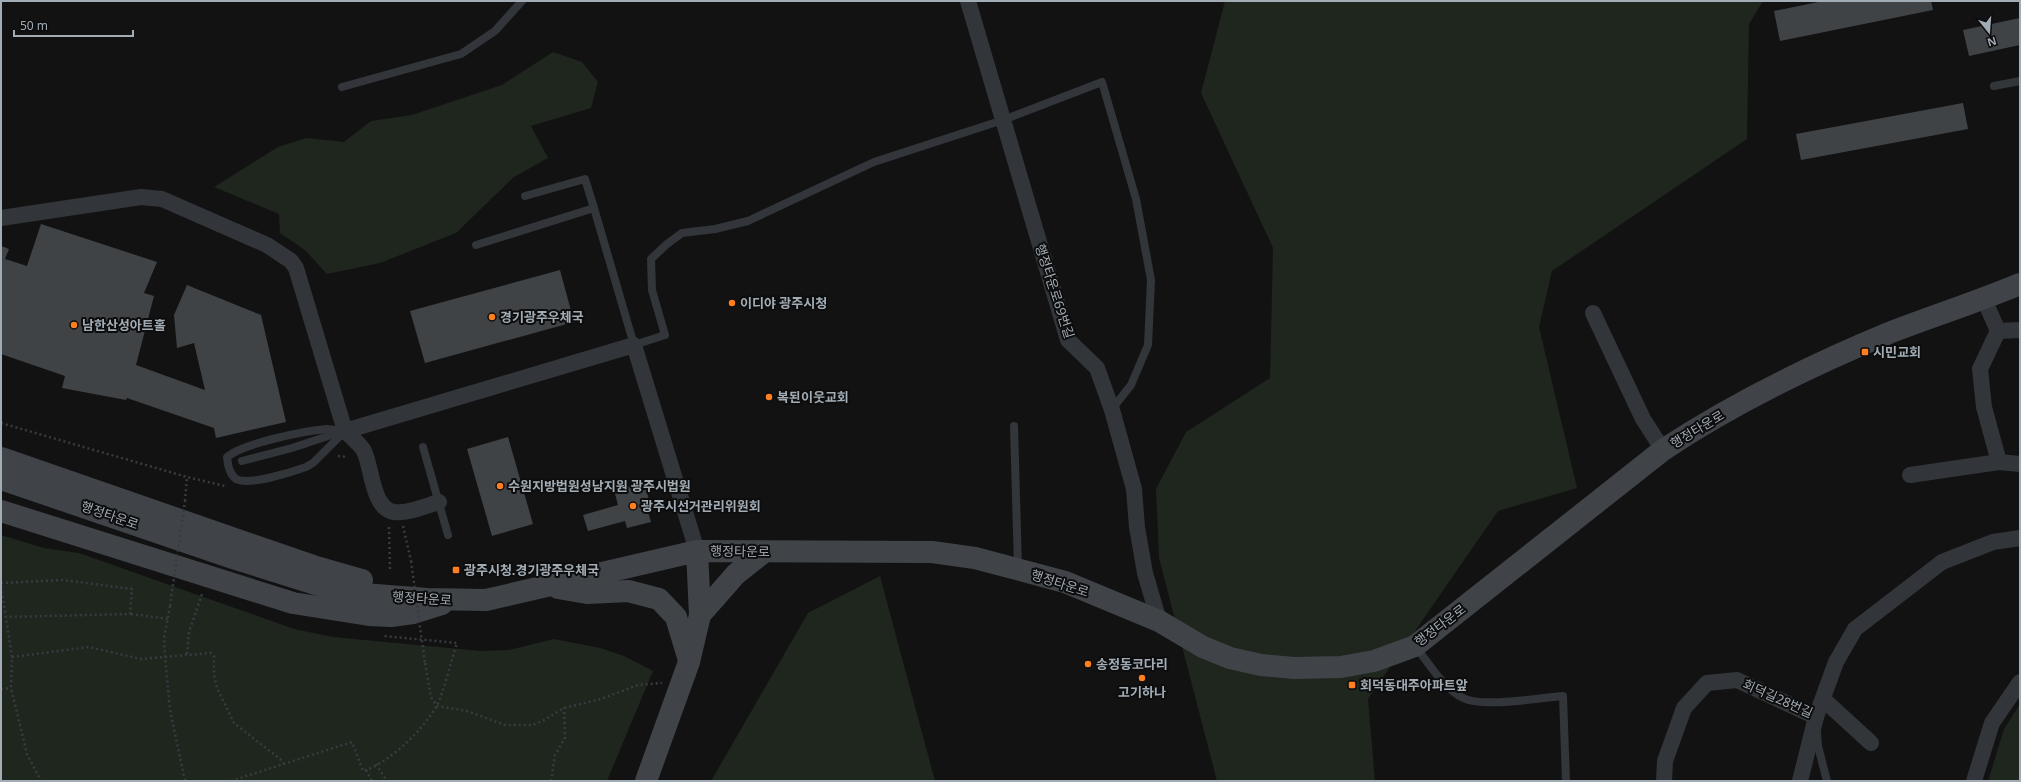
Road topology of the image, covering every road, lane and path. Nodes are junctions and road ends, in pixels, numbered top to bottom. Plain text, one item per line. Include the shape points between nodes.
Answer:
1 (522, 1) edge
2 (968, 1) edge
3 (2020, 80) edge
4 (1994, 86) dead end
5 (342, 87) dead end
6 (1003, 120) junction
7 (525, 196) dead end
8 (594, 208) junction
9 (1, 218) edge
10 (476, 245) dead end
11 (2020, 284) edge
12 (1984, 299) junction
13 (1593, 313) dead end
14 (2020, 330) edge
15 (1998, 331) junction
16 (634, 345) junction
17 (1112, 410) junction
18 (1014, 426) dead end
19 (345, 431) junction
20 (423, 446) dead end
21 (1663, 450) junction
22 (1, 458) edge
23 (242, 461) dead end
24 (1999, 462) junction
25 (2020, 464) edge
26 (1910, 475) dead end
27 (187, 477) dead end
28 (1, 479) edge
29 (439, 502) junction
30 (1, 510) edge
31 (389, 522) dead end
32 (448, 535) dead end
33 (2020, 538) edge
34 (697, 551) junction
35 (764, 552) junction
36 (411, 561) dead end
37 (1018, 569) junction
38 (390, 571) dead end
39 (1, 584) edge
40 (547, 586) junction
41 (202, 592) dead end
42 (455, 600) junction
43 (130, 614) junction
44 (700, 615) junction
45 (6, 617) junction
46 (168, 619) junction
47 (1159, 621) junction
48 (457, 643) dead end
49 (1415, 646) junction
50 (187, 654) junction
51 (12, 657) junction
52 (166, 657) junction
53 (686, 672) junction
54 (2020, 682) edge
55 (11, 688) junction
56 (1, 689) edge
57 (1823, 699) junction
58 (437, 706) junction
59 (564, 708) junction
60 (1816, 717) junction
61 (1871, 743) dead end
62 (284, 764) junction
63 (376, 764) junction
64 (366, 770) junction
65 (41, 781) edge
66 (185, 781) edge
67 (231, 781) edge
68 (372, 781) edge
69 (387, 781) edge
70 (551, 781) edge
71 (646, 781) edge
72 (1566, 781) edge
73 (1664, 781) edge
74 (1800, 781) edge
75 (1827, 781) edge
76 (1974, 781) edge

1 - 5 lane via 495,31 461,54
2 - 6 street, 행정타운로69번길
3 - 4 lane
6 - 16 lane via 874,162 748,221 682,233 650,259 652,290 666,335
6 - 17 street, 행정타운로69번길 via 1068,340 1097,368
6 - 17 lane via 1102,82 1136,199 1151,280 1148,345 1131,385
7 - 8 lane via 585,179
8 - 10 lane
8 - 16 lane
9 - 19 street via 141,198 157,198 267,245 284,255 296,268
11 - 12 street, 행정타운로
12 - 15 street
12 - 21 street, 행정타운로 via 1834,358 1709,420
13 - 21 street via 1643,419
14 - 15 street
15 - 24 street via 1980,369 1984,407
16 - 19 street
16 - 34 street
17 - 47 street, 행정타운로69번길 via 1134,489 1145,573
18 - 37 lane
19 - 19 lane via 311,430 239,449 227,457 231,474 236,479 244,481 297,470 313,463
19 - 23 lane
19 - 29 street via 364,451 379,500 384,507 392,512 400,512
20 - 29 lane
21 - 49 street, 행정타운로
22 - 42 street via 313,566 389,587
24 - 25 street
24 - 26 street
27 - 46 path, bridge
28 - 42 street, 행정타운로 via 322,586 363,594
29 - 32 lane
30 - 42 street via 293,603 369,616 391,616 413,613
31 - 38 path
33 - 57 street, 회덕길28번길 via 1993,542 1942,562 1855,629 1836,662
34 - 35 street, 행정타운로
34 - 40 street, 행정타운로
34 - 44 street
35 - 37 street, 행정타운로 via 932,552 975,558
35 - 44 street via 736,574
36 - 58 path, bridge via 431,697
37 - 47 street, 행정타운로 via 1065,582
39 - 43 path via 63,580 132,589
39 - 45 path
40 - 42 street, 행정타운로 via 486,600
40 - 53 street via 587,593 628,591 659,600 676,617
41 - 50 path via 189,632
43 - 45 path
43 - 46 path
44 - 53 street
45 - 51 path
46 - 52 path via 164,638
47 - 49 street, 행정타운로 via 1203,647 1230,658 1261,665 1294,668 1341,667 1374,661
48 - 58 path
49 - 72 lane via 1449,688 1463,698 1483,702 1563,696
50 - 52 path
50 - 62 path via 207,652 214,656 217,688 234,723
51 - 52 path via 89,646 141,659
51 - 55 path
52 - 66 path via 170,710
53 - 59 path
53 - 71 street
54 - 76 street via 1992,724
55 - 56 path
55 - 65 path via 27,754
57 - 60 street, 회덕길28번길
57 - 61 street
58 - 59 path via 467,711 505,725 522,726 533,725
58 - 63 path via 406,743
59 - 70 path via 565,738 555,755
60 - 73 street, 회덕길28번길 via 1737,680 1707,683 1684,708 1665,761
60 - 74 street
60 - 75 lane via 1818,746
62 - 64 path via 352,742 363,771
62 - 67 path
63 - 64 path
63 - 69 path
64 - 68 path

